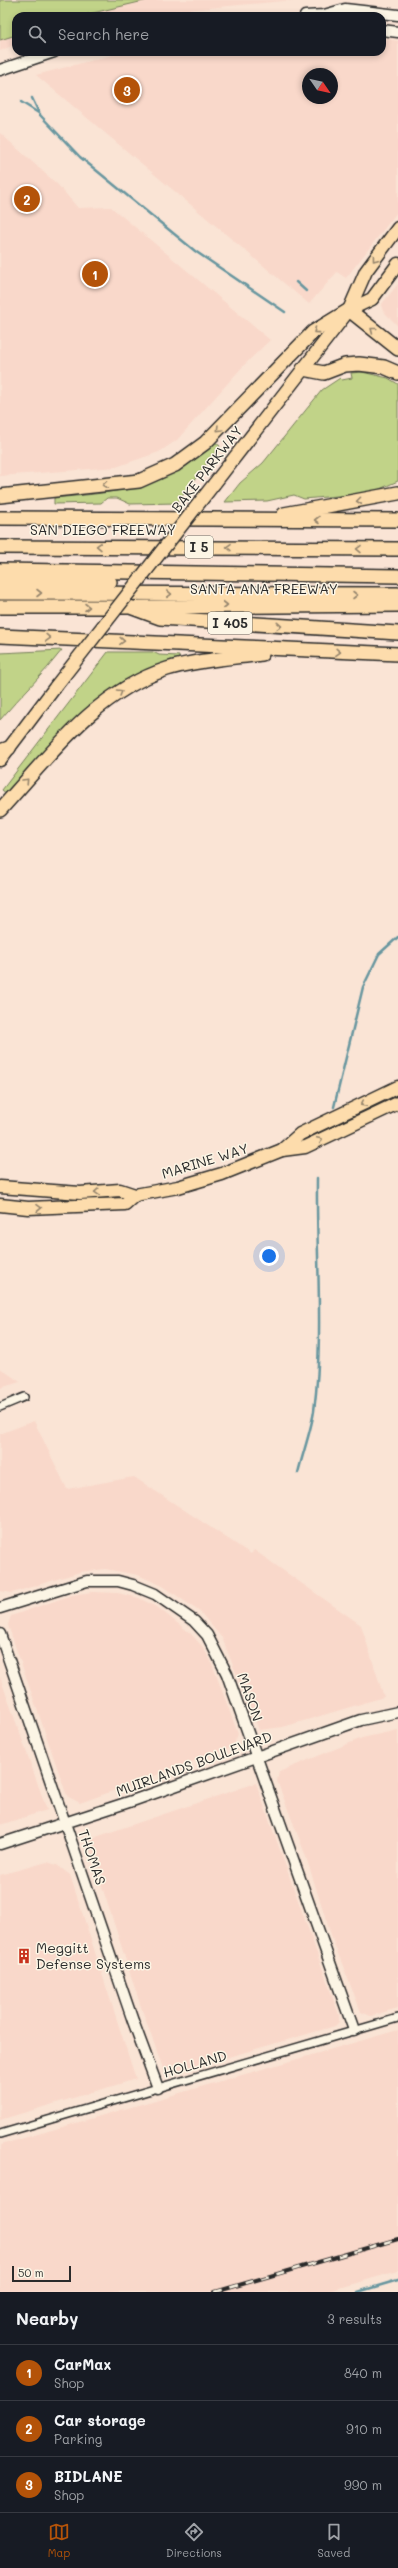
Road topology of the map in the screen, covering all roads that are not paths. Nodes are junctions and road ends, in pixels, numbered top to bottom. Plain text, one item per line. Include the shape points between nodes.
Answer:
1 (336, 12) edge
2 (372, 12) edge
3 (386, 14) edge
4 (398, 15) edge
5 (386, 30) edge
6 (398, 32) edge
7 (42, 56) edge
8 (0, 70) edge
9 (398, 228) edge
10 (398, 264) edge
11 (349, 310) junction
12 (398, 349) edge
13 (303, 369) junction
14 (398, 373) edge
15 (398, 493) edge
16 (0, 496) edge
17 (0, 518) edge
18 (261, 520) junction
19 (398, 520) edge
20 (0, 547) edge
21 (398, 549) edge
22 (0, 570) edge
23 (398, 576) edge
24 (298, 579) junction
25 (0, 582) edge
26 (398, 584) edge
27 (0, 592) edge
28 (398, 594) edge
29 (398, 605) edge
30 (0, 607) edge
31 (130, 607) junction
32 (398, 633) edge
33 (0, 636) edge
34 (299, 650) junction
35 (398, 654) edge
36 (4, 750) edge
37 (0, 760) edge
38 (0, 810) edge
39 (398, 1087) edge
40 (398, 1103) edge
41 (282, 1150) junction
42 (0, 1187) edge
43 (135, 1195) junction
44 (0, 1205) edge
45 (24, 1397) dead end
46 (0, 1406) edge
47 (0, 1608) edge
48 (0, 1634) edge
49 (398, 1712) edge
50 (256, 1756) junction
51 (65, 1823) junction
52 (0, 1844) edge
53 (398, 2018) edge
54 (354, 2030) junction
55 (158, 2088) junction
56 (0, 2134) edge

1 - 2 street via 345,9
3 - 4 street
5 - 6 street
7 - 8 street
9 -> 11 main road, BAKE PARKWAY via 366,271
10 - 11 main road, BAKE PARKWAY via 372,299
12 -> 11 highway
11 - 13 main road, BAKE PARKWAY
11 -> 16 highway via 312,332 205,443 175,466 139,481
13 - 14 highway via 324,373 345,365 359,364 384,367
13 - 36 main road, BAKE PARKWAY, bridge
15 -> 18 highway via 381,498 325,505
17 - 18 highway
19 -> 18 highway
21 -> 20 highway, SAN DIEGO FREEWAY / I 5
22 - 24 highway
23 - 24 highway
24 - 25 highway
24 - 26 highway
27 -> 28 highway
31 -> 29 highway, SANTA ANA FREEWAY
30 -> 31 highway
31 -> 32 highway, I 405 via 160,618
33 -> 34 highway
34 -> 35 highway
38 -> 34 highway via 82,720 123,689 166,669 192,663
36 - 37 main road, BAKE PARKWAY
39 -> 41 main road, MARINE WAY via 300,1134
41 -> 40 main road, MARINE WAY via 305,1147
41 - 43 main road, MARINE WAY via 197,1182
43 -> 42 main road, MARINE WAY via 120,1190 80,1193
44 -> 43 main road, MARINE WAY via 28,1208 125,1204
45 - 46 street
47 - 50 street, MASON via 94,1580 118,1581 155,1594 182,1612 207,1635 227,1674
48 - 51 street, THOMAS
49 - 50 street, MUIRLANDS BOULEVARD via 361,1720
50 - 51 street, MUIRLANDS BOULEVARD
50 - 54 street, MASON
51 - 52 street, MUIRLANDS BOULEVARD
51 - 55 street, THOMAS
53 - 54 street, HOLLAND
54 - 55 street, HOLLAND
55 - 56 street, HOLLAND

